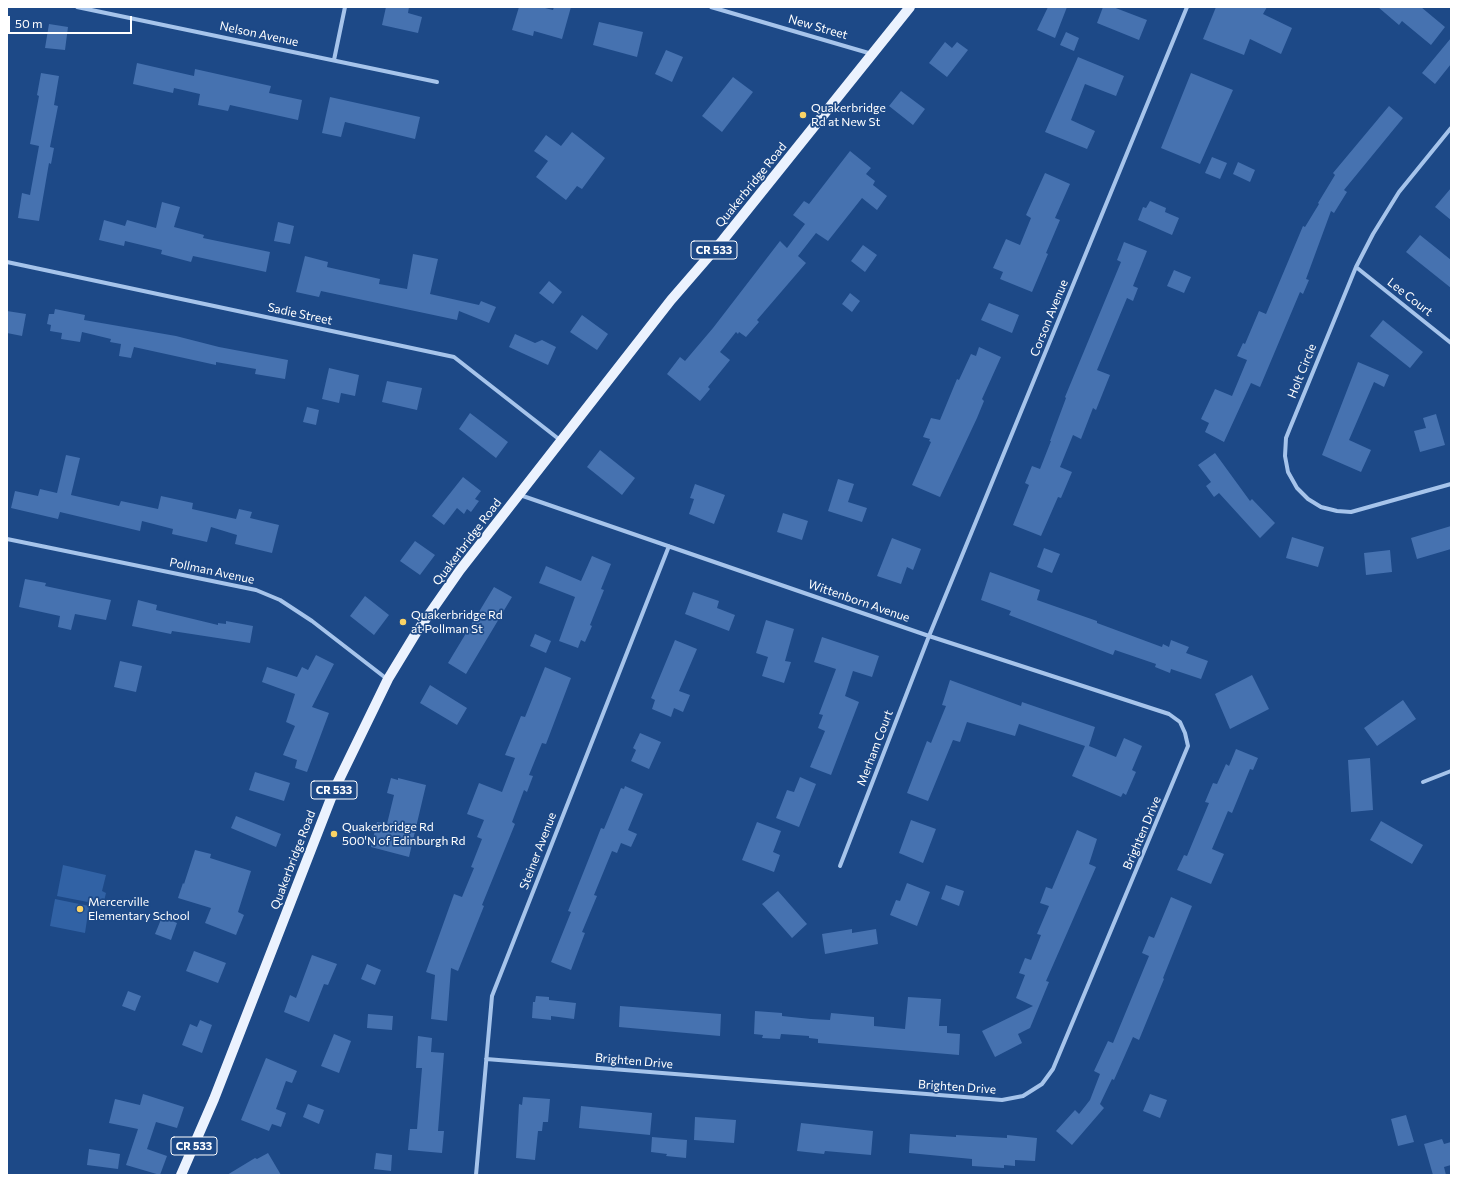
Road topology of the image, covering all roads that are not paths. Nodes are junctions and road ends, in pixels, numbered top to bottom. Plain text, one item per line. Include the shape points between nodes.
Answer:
1 (77, 7) edge
2 (345, 7) edge
3 (711, 7) edge
4 (910, 7) edge
5 (1187, 7) edge
6 (873, 54) junction
7 (334, 60) junction
8 (436, 82) dead end
9 (1451, 128) edge
10 (7, 262) edge
11 (1356, 267) junction
12 (1451, 343) edge
13 (562, 442) junction
14 (1451, 484) edge
15 (520, 494) junction
16 (7, 539) edge
17 (669, 546) junction
18 (929, 636) junction
19 (388, 679) junction
20 (1185, 733) joint
21 (1451, 771) edge
22 (1424, 782) dead end
23 (840, 866) dead end
24 (486, 1059) junction
25 (181, 1175) edge
26 (476, 1175) edge

1 - 7 street, Nelson Avenue
2 - 7 street
3 - 6 street, New Street
4 - 6 main road, Quakerbridge Road / CR 533
5 - 18 street, Corson Avenue
6 - 13 main road, Quakerbridge Road / CR 533 via 723,240 670,300
7 - 8 street, Nelson Avenue
9 - 11 street, Holt Circle via 1399,192
10 - 13 street, Sadie Street via 454,357
11 - 12 street, Lee Court
11 - 14 street, Holt Circle via 1288,433 1285,456 1288,472 1297,488 1308,499 1322,507 1337,511 1351,512
13 - 15 main road, Quakerbridge Road / CR 533
15 - 17 street, Wittenborn Avenue
15 - 19 main road, Quakerbridge Road / CR 533 via 460,570
16 - 19 street, Pollman Avenue via 256,590 280,600 312,621
17 - 18 street, Wittenborn Avenue
17 - 24 street, Steiner Avenue via 492,996
18 - 20 street, Wittenborn Avenue via 1169,714 1180,722
18 - 23 street, Merham Court
19 - 25 main road, Quakerbridge Road / CR 533 via 335,788 214,1098
20 - 24 street, Brighten Drive via 1188,746 1184,757 1053,1069 1042,1084 1023,1096 1002,1100
21 - 22 street
24 - 26 street, Steiner Avenue

